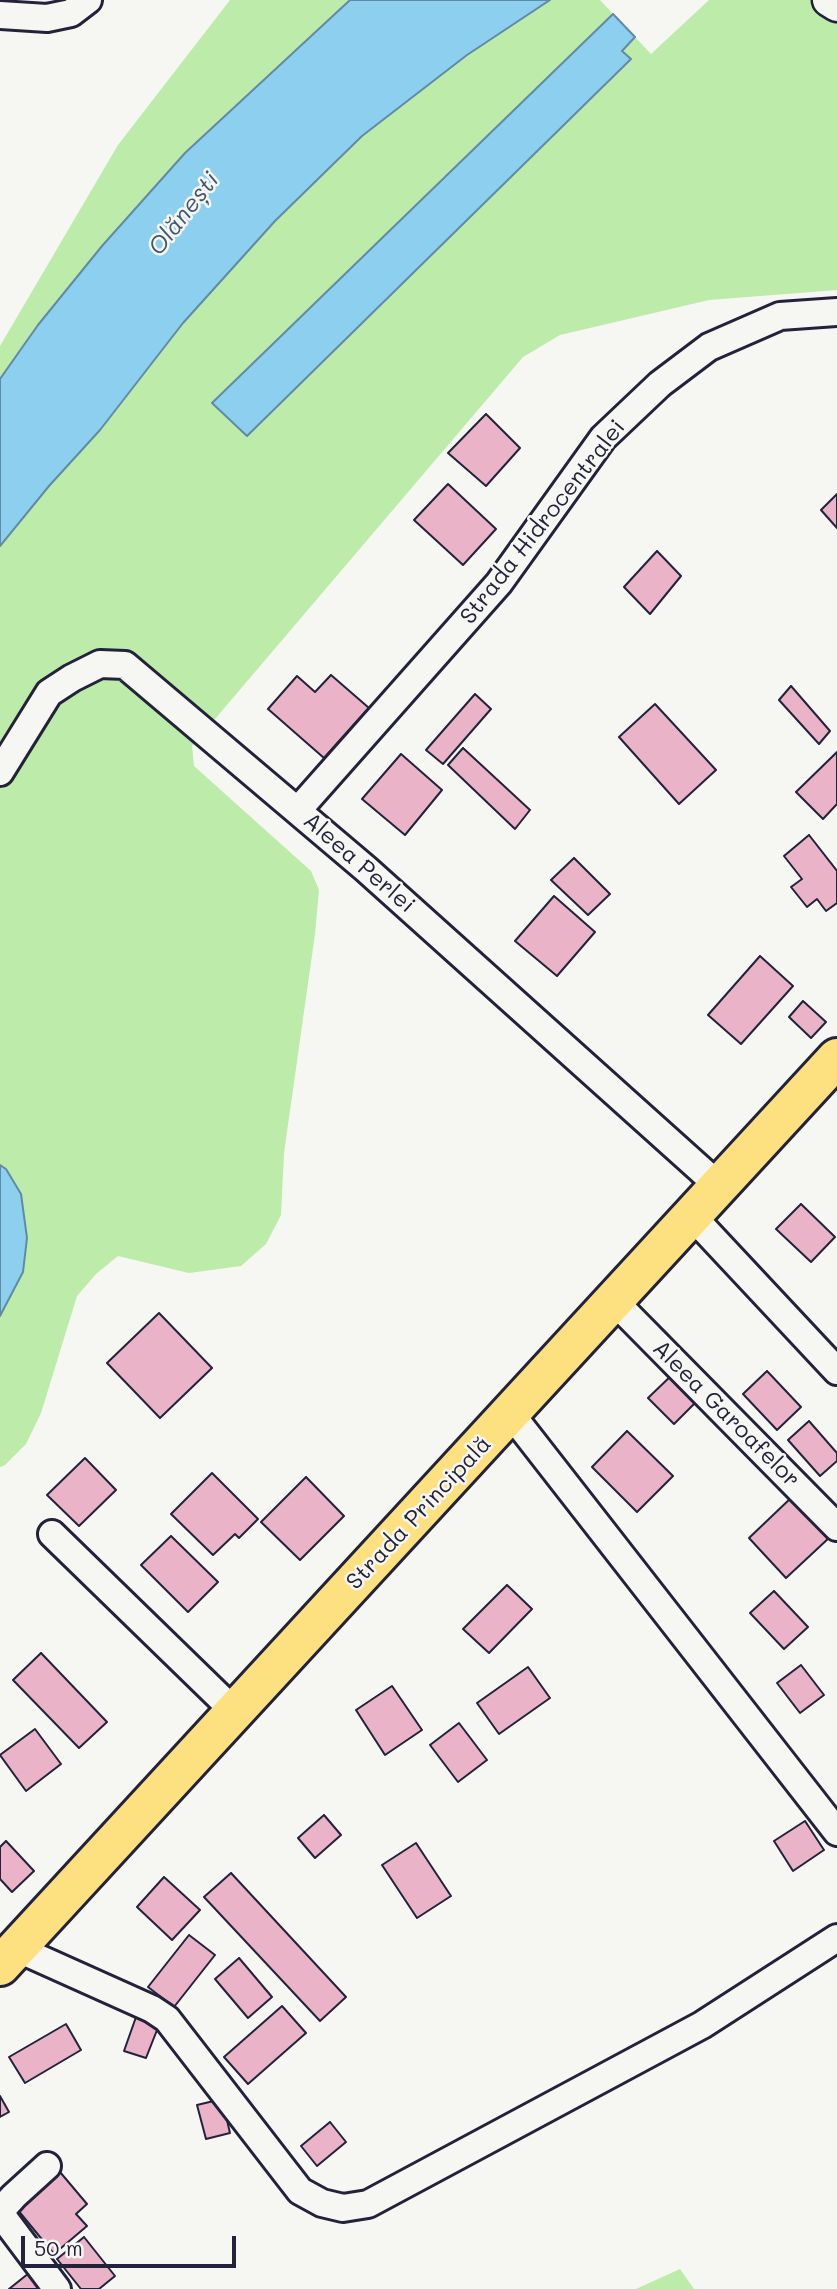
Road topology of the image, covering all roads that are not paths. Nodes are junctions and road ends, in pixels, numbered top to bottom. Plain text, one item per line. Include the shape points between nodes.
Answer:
1 (88, 0) edge
2 (830, 0) edge
3 (837, 5) edge
4 (0, 15) edge
5 (837, 312) edge
6 (0, 772) edge
7 (298, 810) junction
8 (837, 1059) edge
9 (719, 1186) junction
10 (692, 1216) junction
11 (614, 1301) junction
12 (837, 1371) edge
13 (511, 1414) junction
14 (837, 1527) edge
15 (52, 1534) dead end
16 (234, 1712) junction
17 (837, 1832) edge
18 (837, 1938) edge
19 (8, 1957) edge
20 (47, 2166) dead end
21 (57, 2289) edge

1 - 4 street via 71,13 47,18
2 - 3 street
5 - 7 street, Strada Hidrocentralei via 780,316 709,347 660,384 603,438 499,583
6 - 7 street, Aleea Perlei via 50,693 100,664 125,665
7 - 9 street, Aleea Perlei
8 - 9 main road, Strada Principală
9 - 10 main road, Strada Principală
10 - 11 main road, Strada Principală
10 - 12 street
11 - 13 main road, Strada Principală
11 - 14 street, Aleea Garoafelor
13 - 16 main road, Strada Principală
13 - 17 street
15 - 16 street
16 - 19 main road, Strada Principală
18 - 19 street via 702,2025 389,2194 369,2204 343,2208 300,2191 167,2019 152,2009
20 - 21 street via 4,2207 3,2217

